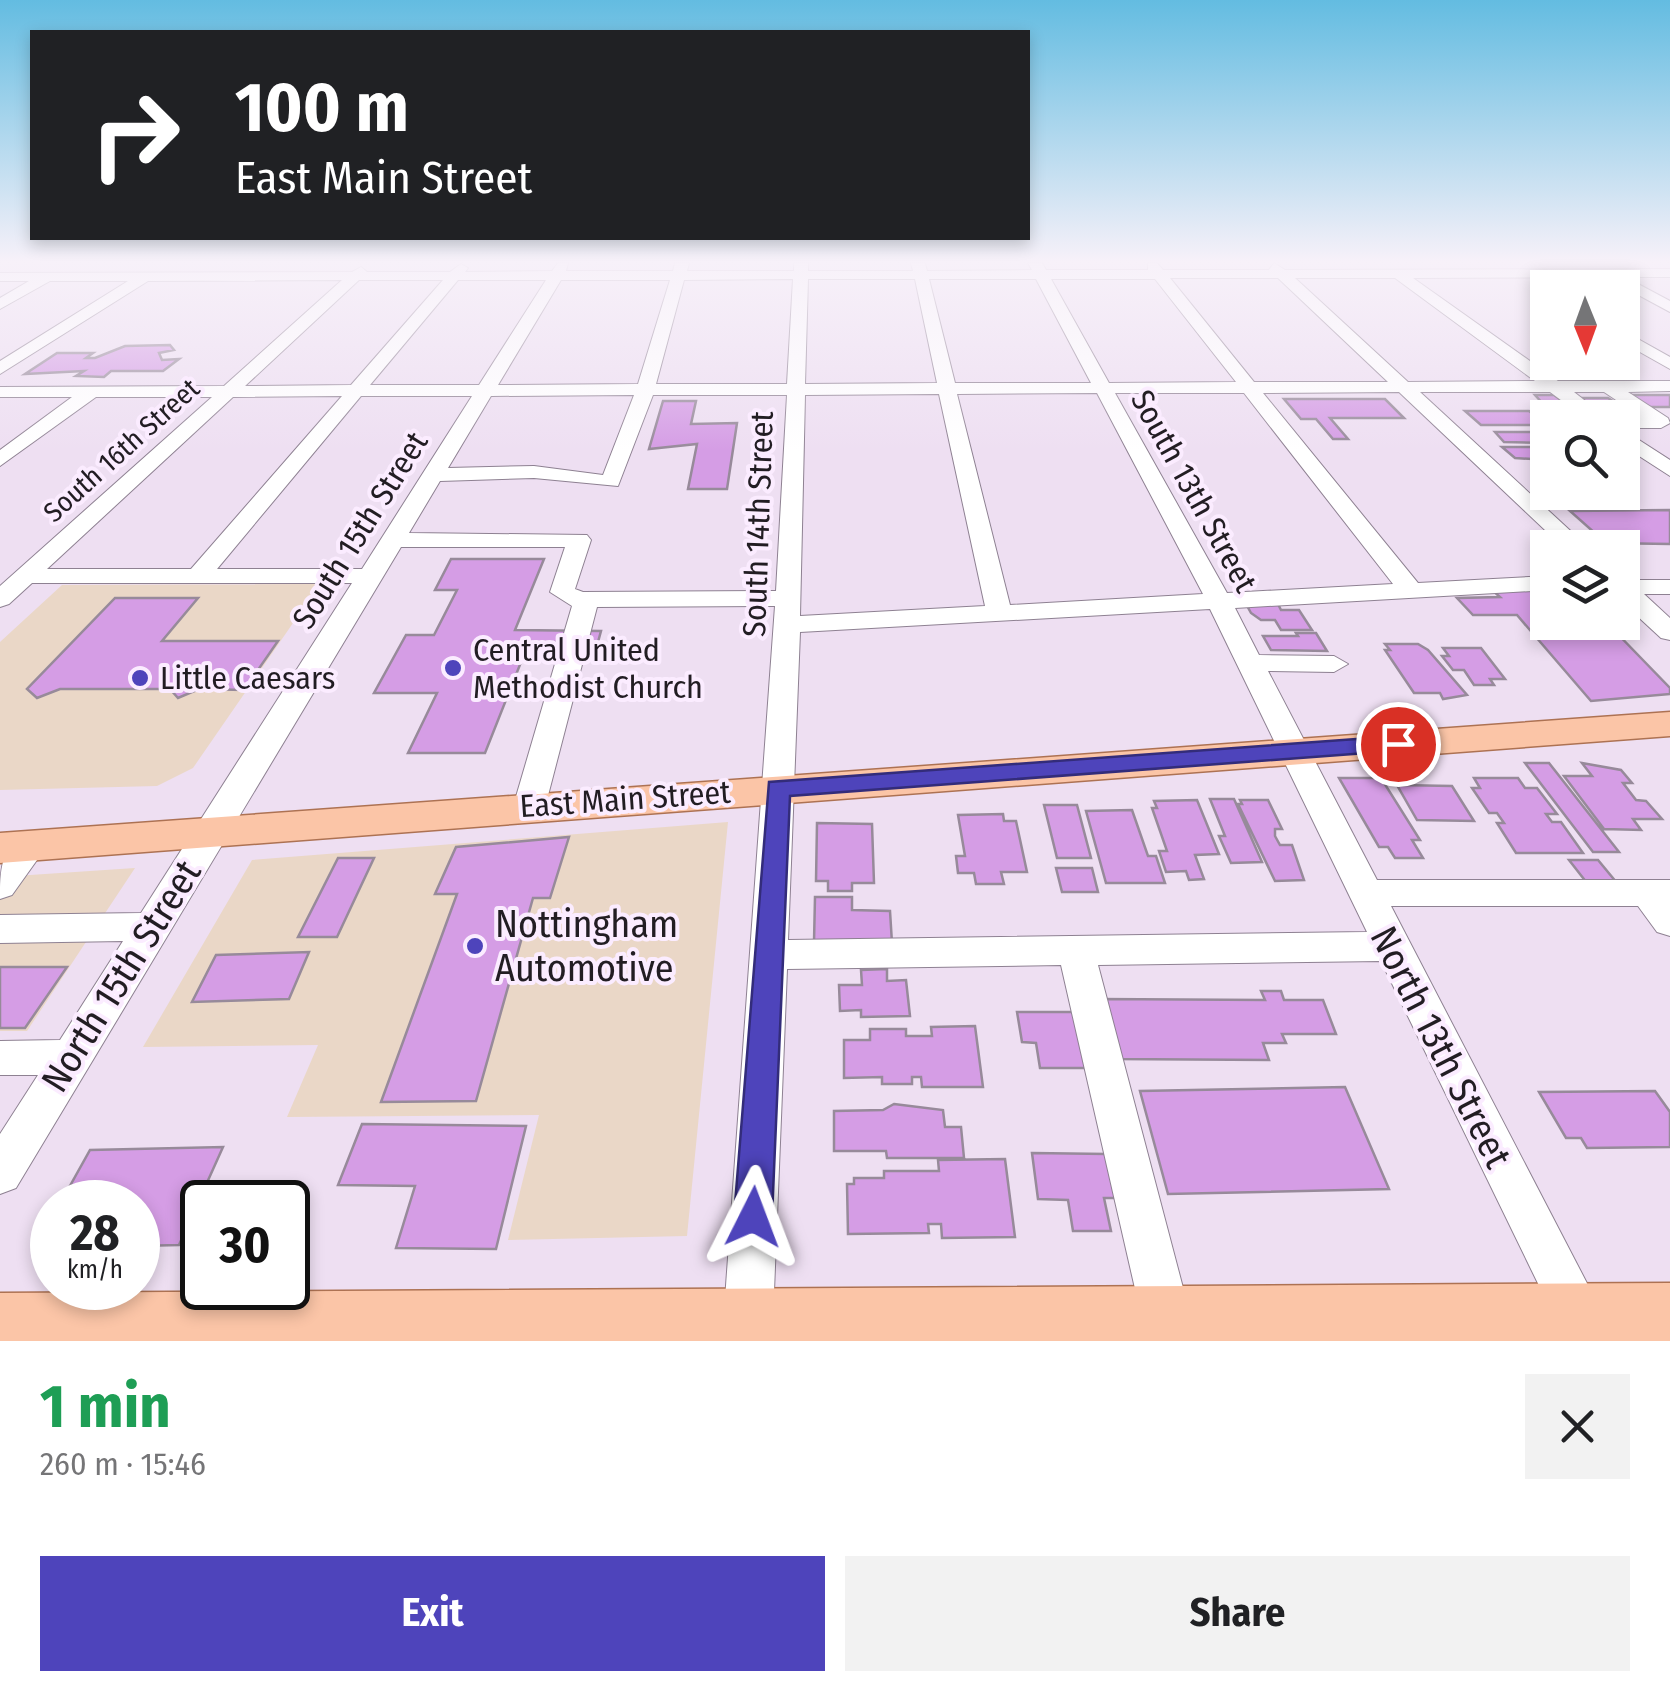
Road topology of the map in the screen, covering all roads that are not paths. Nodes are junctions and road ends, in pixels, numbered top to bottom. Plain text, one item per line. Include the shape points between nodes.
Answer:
1 (69, 326) edge
2 (301, 326) edge
3 (411, 326) edge
4 (525, 326) edge
5 (663, 326) edge
6 (798, 326) edge
7 (932, 326) edge
8 (1067, 326) edge
9 (1201, 326) edge
10 (1337, 326) edge
11 (1471, 326) edge
12 (1640, 337) edge
13 (1670, 338) edge
14 (1640, 346) edge
15 (1670, 364) edge
16 (0, 370) edge
17 (1555, 386) junction
18 (1608, 386) junction
19 (1670, 386) edge
20 (1251, 387) junction
21 (1404, 387) junction
22 (947, 388) junction
23 (1100, 388) junction
24 (644, 389) junction
25 (795, 389) junction
26 (231, 390) junction
27 (356, 390) junction
28 (486, 390) junction
29 (0, 392) edge
30 (91, 392) junction
31 (1574, 400) edge
32 (1629, 400) edge
33 (1640, 408) edge
34 (1640, 422) edge
35 (1640, 448) edge
36 (0, 460) edge
37 (1670, 470) edge
38 (433, 475) junction
39 (1559, 530) edge
40 (392, 540) junction
41 (26, 576) junction
42 (198, 576) junction
43 (365, 583) junction
44 (1530, 585) edge
45 (1670, 587) edge
46 (1640, 588) edge
47 (1410, 590) junction
48 (86, 591) dead end
49 (788, 598) junction
50 (1217, 598) junction
51 (0, 600) edge
52 (587, 600) junction
53 (1640, 604) edge
54 (998, 613) junction
55 (787, 625) junction
56 (1670, 632) edge
57 (1249, 663) junction
58 (1334, 664) dead end
59 (1670, 724) edge
60 (1292, 752) junction
61 (778, 788) junction
62 (528, 807) junction
63 (212, 831) junction
64 (15, 847) edge
65 (0, 886) edge
66 (1362, 893) junction
67 (1658, 893) edge
68 (1670, 922) edge
69 (152, 927) junction
70 (0, 929) edge
71 (1389, 946) junction
72 (1076, 950) junction
73 (767, 955) junction
74 (0, 1058) edge
75 (70, 1058) junction
76 (0, 1173) edge
77 (1670, 1314) edge
78 (0, 1324) edge
79 (1586, 1328) edge
80 (1169, 1329) edge
81 (747, 1330) edge
82 (330, 1332) edge

1 - 16 street
2 - 26 street, South 16th Street
3 - 27 street
4 - 28 street, South 15th Street
5 - 24 street
6 - 25 street, South 14th Street
7 - 22 street
8 - 23 street, South 13th Street
9 - 20 street
10 - 21 street
11 - 17 street
12 - 13 street
14 - 15 street
17 - 18 street
17 - 21 street
17 - 31 street
18 - 19 street
18 - 32 street
20 - 21 street
20 - 23 street
20 - 47 street
21 - 39 street
22 - 23 street
22 - 25 street
22 - 54 street
23 - 50 street, South 13th Street
24 - 25 street
24 - 28 street
24 - 38 street via 616,478 605,483 534,472
25 - 49 street, South 14th Street
26 - 27 street
26 - 30 street
26 - 41 street, South 16th Street
27 - 28 street
27 - 42 street
28 - 38 street, South 15th Street
29 - 30 street
30 - 36 street
33 - 34 street via 1661,422
35 - 37 street
38 - 40 street, South 15th Street
40 - 43 street, South 15th Street
40 - 52 street via 579,540 562,592
41 - 42 street
41 - 51 street, South 16th Street
42 - 43 street
43 - 48 street
43 - 63 street, South 15th Street
44 - 47 street
45 - 46 street
47 - 50 street
49 - 52 street
49 - 55 street, South 14th Street
50 - 54 street
50 - 57 street, South 13th Street
52 - 62 street
53 - 56 street
54 - 55 street
55 - 61 street, South 14th Street
57 - 58 street
57 - 60 street, South 13th Street
59 - 60 main road, East Main Street
60 - 61 main road, East Main Street
60 - 66 street, North 13th Street
61 - 62 main road, East Main Street
61 - 73 street, South 14th Street
62 - 63 main road, East Main Street
63 - 64 main road, East Main Street
63 - 69 street, North 15th Street
64 - 65 street
66 - 67 street
66 - 71 street, North 13th Street
67 - 68 street
69 - 70 street
69 - 75 street, North 15th Street
71 - 72 street
71 - 79 street, North 13th Street
72 - 73 street
72 - 80 street
73 - 81 street, South 14th Street
74 - 75 street
75 - 76 street, North 15th Street
77 - 79 main road
78 - 82 main road
79 - 80 main road
80 - 81 main road
81 - 82 main road

